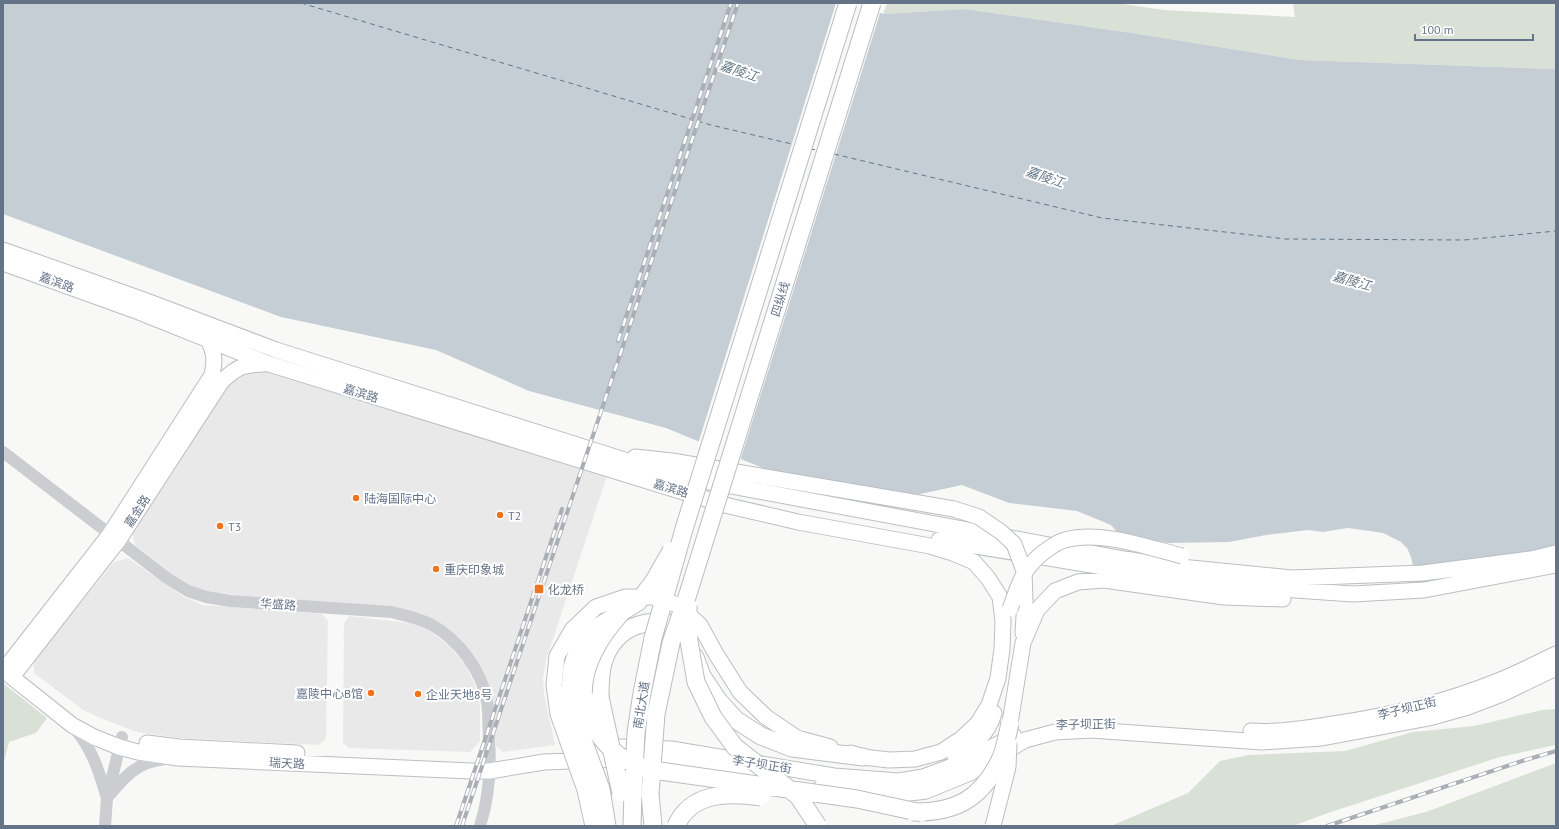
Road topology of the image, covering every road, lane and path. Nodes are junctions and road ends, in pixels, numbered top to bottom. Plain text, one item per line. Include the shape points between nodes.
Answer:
1 (848, 3) edge
2 (872, 3) edge
3 (3, 250) edge
4 (3, 263) edge
5 (208, 340) junction
6 (269, 364) junction
7 (3, 452) edge
8 (672, 468) junction
9 (725, 505) junction
10 (684, 529) junction
11 (114, 537) junction
12 (1556, 553) edge
13 (1531, 564) junction
14 (1556, 565) edge
15 (1292, 578) junction
16 (668, 588) joint
17 (688, 594) junction
18 (1352, 594) junction
19 (621, 613) junction
20 (689, 641) junction
21 (1023, 644) junction
22 (1002, 649) junction
23 (716, 654) junction
24 (1556, 654) edge
25 (1556, 668) edge
26 (8, 669) edge
27 (998, 678) junction
28 (1010, 724) junction
29 (72, 725) junction
30 (120, 742) junction
31 (594, 754) junction
32 (863, 757) junction
33 (178, 758) junction
34 (490, 766) junction
35 (627, 792) junction
36 (108, 798) junction
37 (922, 812) junction
38 (105, 826) edge
39 (480, 826) edge
40 (593, 826) edge
41 (607, 826) edge
42 (626, 826) edge
43 (632, 826) edge
44 (652, 826) edge
45 (676, 826) edge
46 (818, 826) edge
47 (993, 826) edge

1 - 10 highway, 四纵线, bridge
2 - 17 highway, 四纵线, bridge
3 - 8 main road, 嘉滨路 via 276,350 600,454
4 - 5 main road, 嘉滨路
5 - 6 main road, 嘉滨路
5 - 11 main road, 嘉金路 via 214,351 212,375
6 - 9 main road, 嘉滨路
6 - 11 main road, 嘉金路 via 247,364 234,370 222,381
7 - 11 street, 华盛路
8 - 15 main road, bridge via 1124,559
8 - 21 main road, bridge via 954,509 979,517 1014,544 1024,571
9 - 18 main road, bridge via 1206,584
9 - 22 main road via 798,522 930,546 953,552 974,562 1000,597 1003,620
10 - 16 highway, 四纵线, bridge
10 - 19 highway, bridge via 654,581 638,602
11 - 26 main road, 嘉金路
11 - 34 street, 华盛路 via 167,578 188,591 206,597 230,601 391,612 432,625 454,641 477,674 487,702
12 - 13 main road
13 - 14 main road
13 - 15 main road via 1423,573
13 - 18 main road via 1424,590
15 - 22 main road, bridge via 1105,538 1064,540 1032,562 1020,582 1010,608
16 - 35 highway, 南北大道, bridge via 653,638
17 - 20 highway, bridge
17 - 44 highway, 南北大道, bridge via 671,643 656,714 650,794
18 - 21 main road via 1291,600 1224,597 1104,580 1078,582 1055,591 1036,610
19 - 37 highway, bridge via 605,631 593,652 583,694 588,717 603,741 621,757 646,769
19 - 41 highway, bridge via 596,628 579,645 572,668 570,689 572,710 601,789
20 - 32 highway, bridge via 702,676 718,700 736,720 761,736 792,748
20 - 46 highway, bridge via 696,682 713,718 735,747 798,796
21 - 28 main road
22 - 27 main road
23 - 32 main road via 740,692 766,717 797,738
23 - 35 highway, bridge via 696,635 669,622 652,621 636,625 622,634 611,647 603,663 600,697
23 - 40 main road, bridge via 700,625 678,605 653,597 625,597 596,607 572,630 556,656 554,685 558,714 585,790
24 - 31 main road, 李子坝正街 via 1498,681 1385,715 1323,726 1262,732 1092,721 1064,722 1023,731 958,764 922,777 899,780 834,776 649,747
25 - 31 main road, 李子坝正街 via 1502,694 1455,710 1413,721 1322,738 1262,742 1091,730 1045,734 1025,740 970,773 926,791 902,794 825,787
26 - 29 main road, 瑞天路
26 - 30 main road, 瑞天路 via 75,717
27 - 31 main road, bridge via 993,716 983,734 965,752 935,767 901,774 840,768 661,740 623,741
27 - 32 main road via 989,705 978,723 961,739 941,752 915,759
28 - 37 highway, bridge via 1000,761 985,786 972,798 948,809
28 - 47 main road, bridge via 1008,767
29 - 30 main road, 瑞天路 via 94,737
29 - 36 street via 91,752
30 - 33 main road, 瑞天路 via 138,752
30 - 34 main road, 瑞天路 via 137,741 179,747
30 - 36 street
31 - 34 main road, 瑞天路 via 544,762
33 - 34 main road, 瑞天路 via 471,771
33 - 36 street via 149,762 140,766 125,777
34 - 39 street, 华盛路 via 485,809
35 - 42 highway
35 - 43 highway, 南北大道
36 - 38 street
37 - 45 highway, bridge via 856,811 747,795 726,795 692,804

